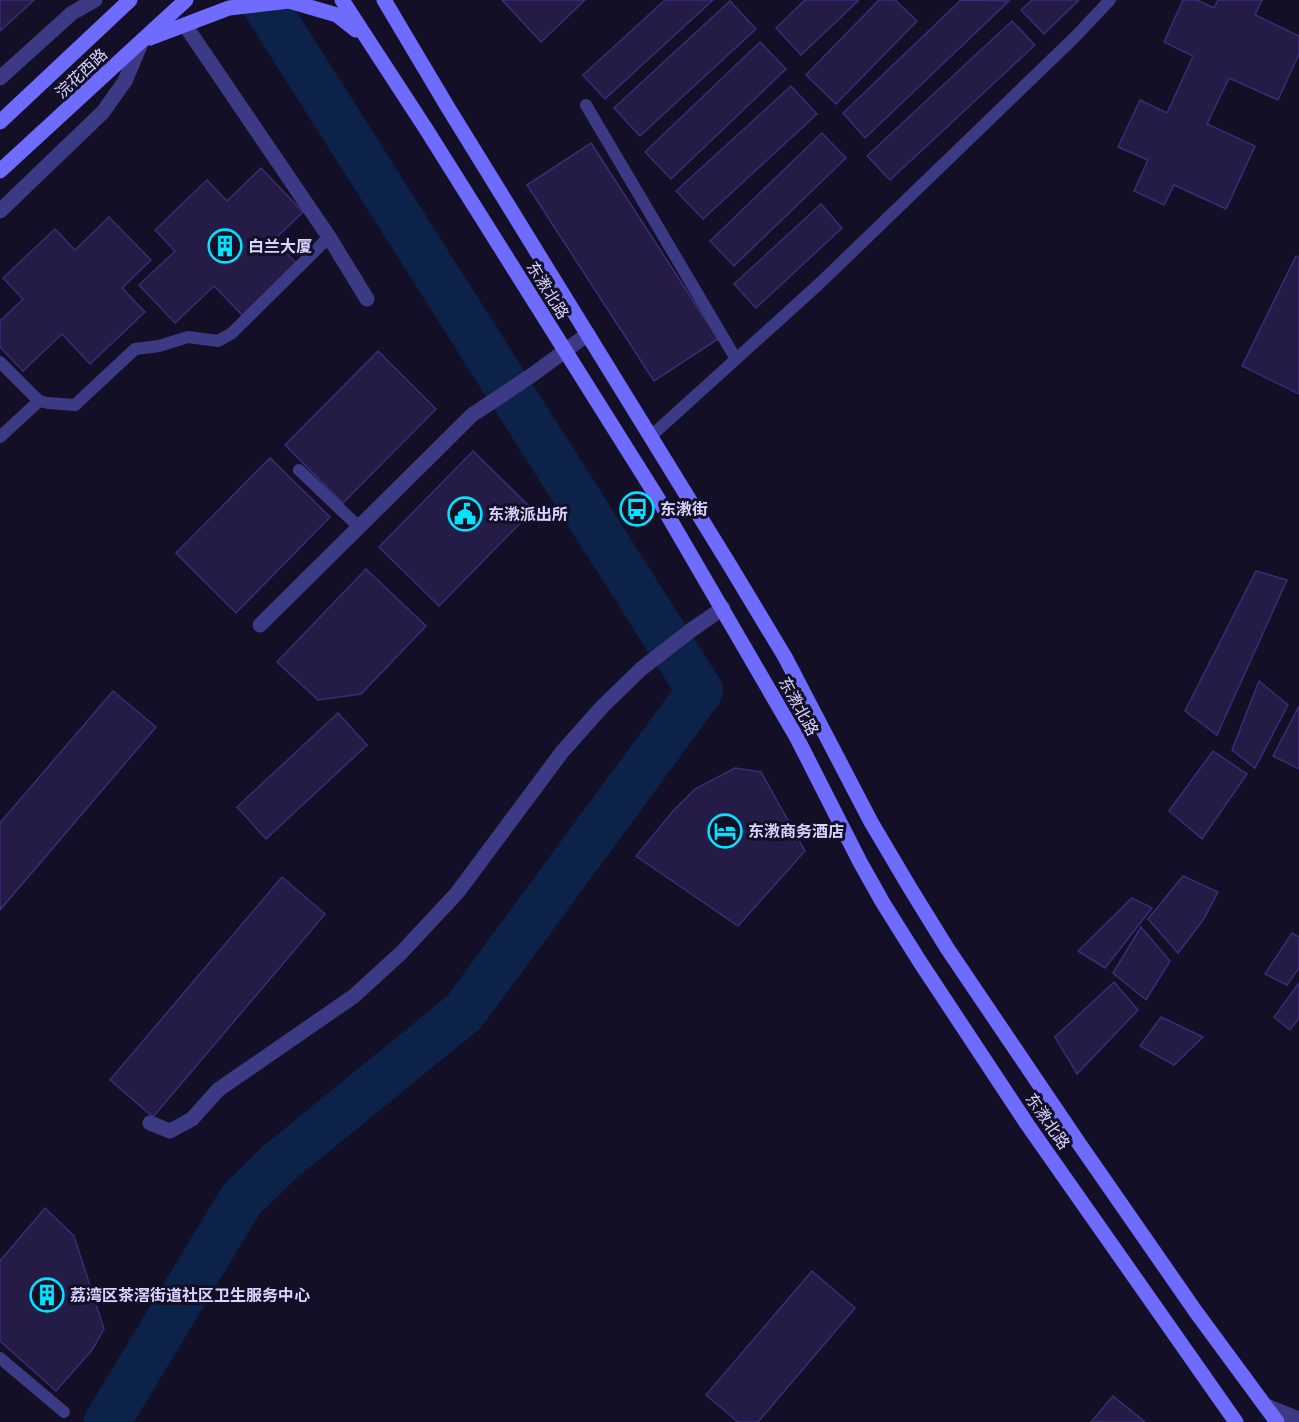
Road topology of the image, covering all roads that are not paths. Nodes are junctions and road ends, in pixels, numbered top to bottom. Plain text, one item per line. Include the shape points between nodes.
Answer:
1 (95, 0) edge
2 (130, 0) edge
3 (186, 0) edge
4 (342, 0) edge
5 (384, 0) edge
6 (1110, 0) edge
7 (289, 1) edge
8 (184, 25) junction
9 (366, 38) junction
10 (142, 41) junction
11 (0, 78) edge
12 (586, 105) dead end
13 (0, 122) edge
14 (0, 171) edge
15 (0, 211) edge
16 (329, 237) junction
17 (367, 299) dead end
18 (588, 334) junction
19 (565, 351) junction
20 (736, 358) junction
21 (0, 362) edge
22 (39, 400) junction
23 (651, 436) junction
24 (0, 437) edge
25 (299, 470) dead end
26 (359, 527) junction
27 (723, 608) junction
28 (260, 626) dead end
29 (150, 1123) dead end
30 (0, 1358) edge
31 (1264, 1406) junction
32 (64, 1412) dead end
33 (1299, 1419) edge
34 (1236, 1422) edge
35 (1276, 1422) edge

1 - 11 street via 72,13
2 - 13 main road, 浣花西路
3 - 10 main road, 浣花西路
4 - 9 main road, 东漖北路
5 - 18 main road, 东漖北路
6 - 20 lane via 819,284
7 - 8 main road via 229,8
7 - 9 main road via 337,15
8 - 10 main road
8 - 16 street
9 - 19 main road, 东漖北路
10 - 14 main road, 浣花西路
10 - 15 street via 125,81 103,112
12 - 20 lane
16 - 17 street
16 - 22 lane via 232,333 218,341 188,338 135,349 75,405
18 - 19 street
18 - 23 main road, 东漖北路
19 - 26 street via 472,415
19 - 27 main road, 东漖北路
20 - 23 lane
21 - 22 lane
22 - 24 lane
23 - 31 main road, 东漖北路 via 785,657 871,822 947,948
25 - 26 lane
26 - 28 street
27 - 29 street via 640,669 602,706 562,752 457,893 354,996 218,1090 192,1119 170,1131
27 - 34 main road, 东漖北路 via 797,738 860,862 920,962 1027,1124
30 - 32 lane
31 - 33 street
31 - 35 main road, 东漖北路

